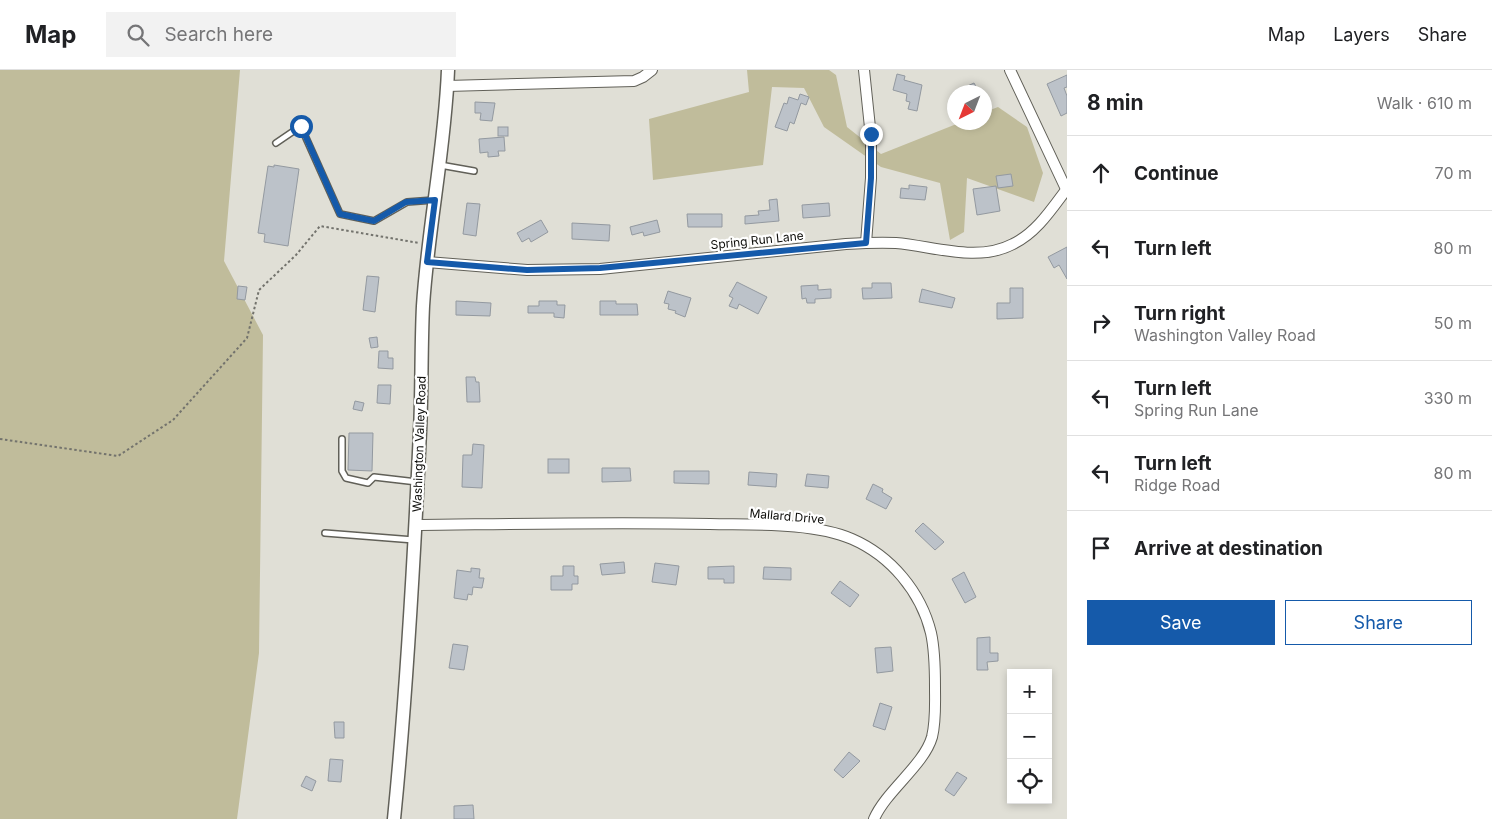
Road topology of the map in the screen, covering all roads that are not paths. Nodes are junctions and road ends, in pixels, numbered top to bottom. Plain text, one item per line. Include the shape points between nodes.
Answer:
1 (448, 70) edge
2 (652, 70) edge
3 (864, 70) edge
4 (1010, 70) edge
5 (447, 86) junction
6 (298, 120) dead end
7 (301, 126) junction
8 (276, 143) dead end
9 (439, 164) junction
10 (474, 171) dead end
11 (1067, 190) edge
12 (435, 200) junction
13 (866, 243) junction
14 (427, 262) junction
15 (342, 439) dead end
16 (418, 482) junction
17 (415, 525) junction
18 (325, 533) dead end
19 (414, 540) junction
20 (394, 819) edge
21 (874, 819) edge

1 - 5 street, Washington Valley Road
2 - 5 street via 634,81
3 - 13 street via 872,137
4 - 11 street
5 - 9 street, Washington Valley Road
6 - 7 lane
7 - 8 lane
7 - 12 lane via 340,214 374,221 406,202
9 - 10 lane
9 - 12 street, Washington Valley Road
11 - 13 street, Spring Run Lane via 1032,231 999,250 960,252 895,243
12 - 14 street, Washington Valley Road
13 - 14 street, Spring Run Lane via 600,268 527,270
14 - 16 street, Washington Valley Road
15 - 16 lane via 342,471 346,478 368,483 374,477
16 - 17 street, Washington Valley Road
17 - 19 street, Washington Valley Road
17 - 21 street, Mallard Drive via 610,522 762,525 828,532 851,538 872,550 890,563 908,583 928,621 935,658 932,738
18 - 19 lane
19 - 20 street, Washington Valley Road

